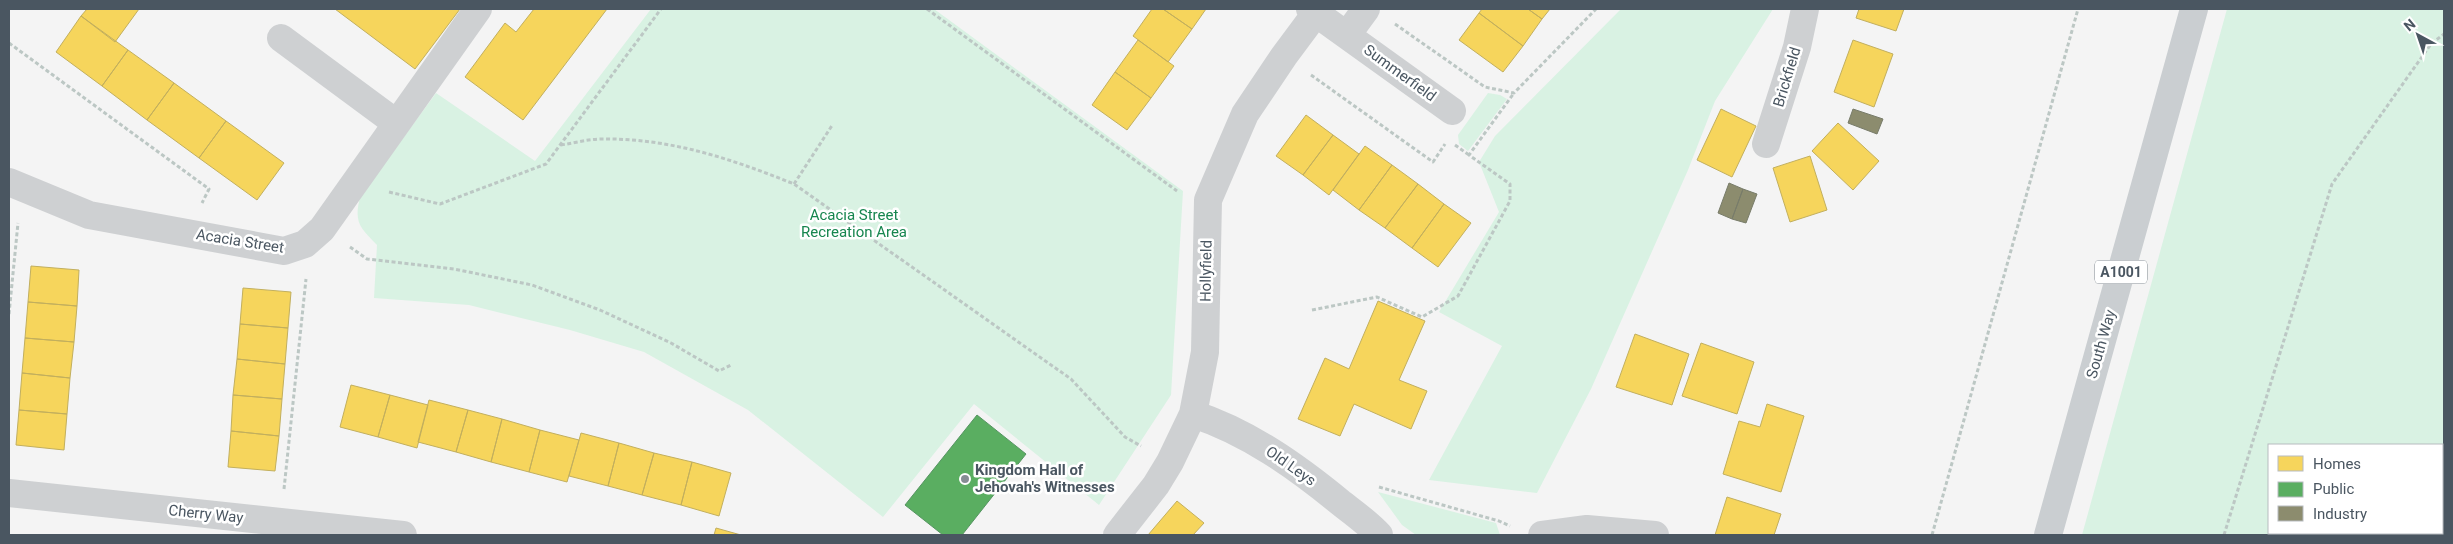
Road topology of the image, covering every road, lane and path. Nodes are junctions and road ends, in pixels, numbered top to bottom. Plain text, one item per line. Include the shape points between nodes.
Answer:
1 (478, 9) edge
2 (661, 9) edge
3 (927, 9) edge
4 (1596, 9) edge
5 (1805, 9) edge
6 (2078, 9) edge
7 (2194, 9) edge
8 (1313, 11) edge
9 (1377, 14) edge
10 (2444, 34) edge
11 (1347, 35) junction
12 (281, 38) dead end
13 (9, 44) edge
14 (1284, 56) junction
15 (1514, 93) junction
16 (1452, 111) dead end
17 (396, 123) junction
18 (833, 124) dead end
19 (1448, 139) dead end
20 (1766, 144) dead end
21 (561, 145) junction
22 (354, 183) junction
23 (794, 184) junction
24 (15, 185) edge
25 (1208, 200) junction
26 (188, 233) junction
27 (314, 237) junction
28 (1312, 310) dead end
29 (9, 314) edge
30 (731, 365) dead end
31 (1192, 414) junction
32 (1170, 462) junction
33 (1377, 487) dead end
34 (9, 494) edge
35 (280, 522) junction
36 (1515, 528) dead end
37 (403, 535) edge
38 (1118, 535) edge
39 (1380, 535) edge
40 (1542, 535) edge
41 (1655, 535) edge
42 (1932, 535) edge
43 (2048, 535) edge
44 (2224, 535) edge

1 - 17 street
2 - 21 path
3 - 25 path via 1182,195
4 - 15 path
5 - 20 street, Brickfield via 1797,47
6 - 42 path
7 - 43 main road, South Way / A1001
8 - 11 street, Summerfield
8 - 14 street, Hollyfield
9 - 11 street
9 - 15 path via 1485,87
10 - 44 path via 2431,44 2332,184
11 - 16 street, Summerfield
12 - 17 street
13 - 26 path via 209,188
14 - 19 path via 1432,162
14 - 25 street, Hollyfield via 1245,114
15 - 28 path via 1469,155 1510,184 1510,201 1458,296 1422,317 1376,297
17 - 22 street
18 - 23 path
21 - 22 path via 546,164 440,204
21 - 23 path via 600,139 646,140 691,148
22 - 27 street
23 - 32 path via 1071,379 1125,436
24 - 26 street, Acacia Street via 89,215
24 - 29 path
25 - 31 street, Hollyfield via 1205,352
26 - 27 street, Acacia Street via 284,251
27 - 30 path via 367,259 454,269 532,285 600,310 671,343 719,371
27 - 35 path
31 - 32 street, Hollyfield
31 - 39 street, Old Leys via 1246,435 1273,452
32 - 38 street, Hollyfield
33 - 36 path
34 - 35 street, Cherry Way
35 - 37 street, Cherry Way
40 - 41 street via 1587,529

